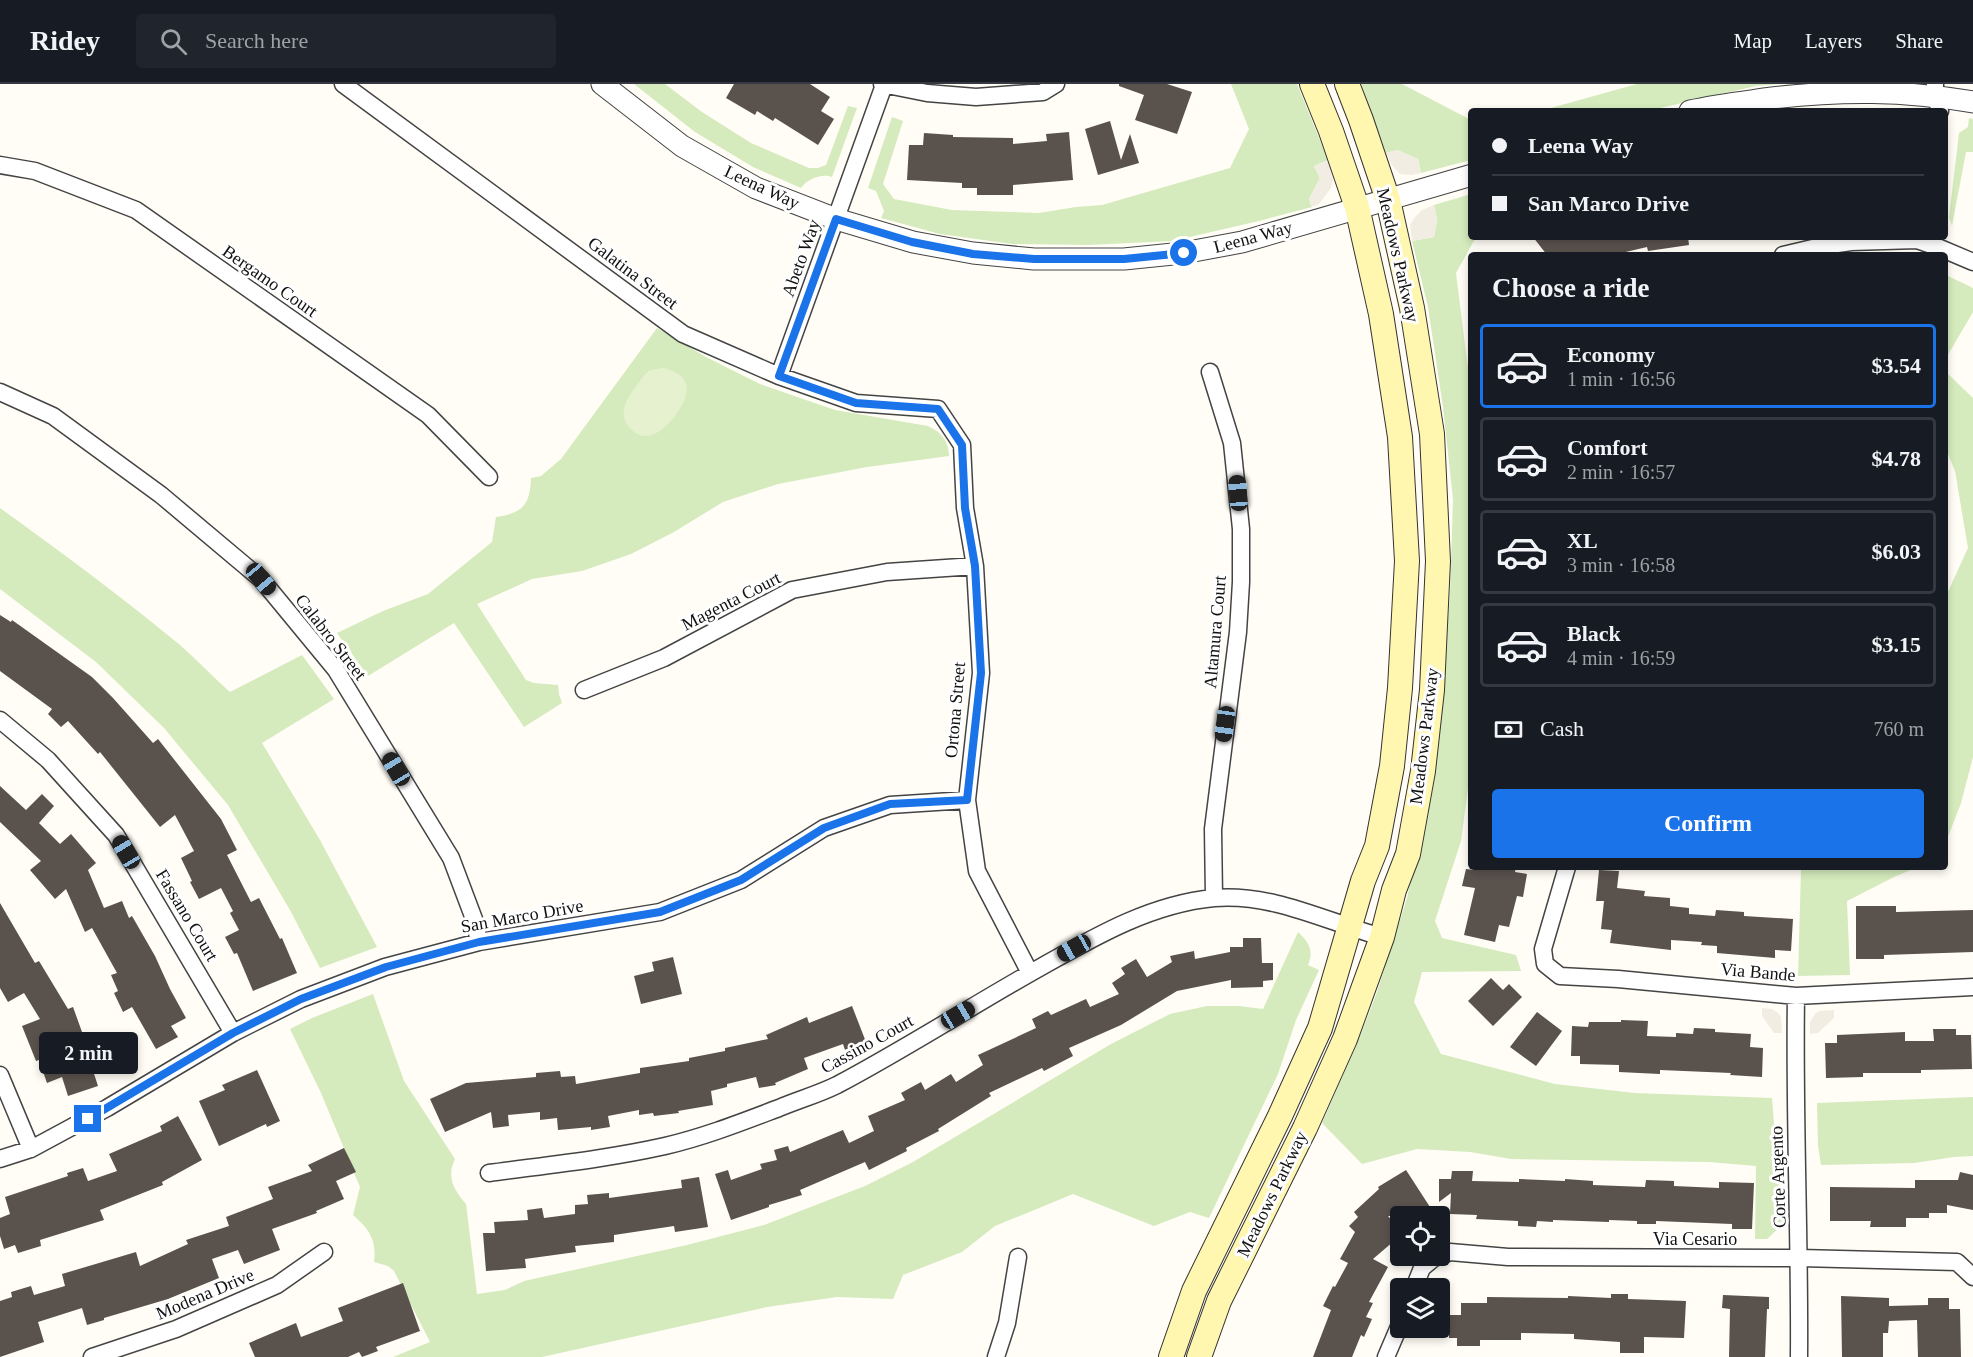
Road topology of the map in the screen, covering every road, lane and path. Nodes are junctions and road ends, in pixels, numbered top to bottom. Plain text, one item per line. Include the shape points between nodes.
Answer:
1 (343, 84) edge
2 (602, 84) edge
3 (1056, 84) edge
4 (1312, 84) edge
5 (1347, 84) edge
6 (883, 85) edge
7 (1934, 100) edge
8 (1973, 102) edge
9 (1704, 108) edge
10 (0, 165) edge
11 (1468, 176) edge
12 (1388, 200) junction
13 (1357, 207) junction
14 (836, 219) junction
15 (1884, 240) edge
16 (1922, 240) edge
17 (1796, 252) edge
18 (1973, 262) edge
19 (1210, 372) dead end
20 (779, 376) junction
21 (0, 392) edge
22 (938, 409) joint
23 (489, 477) dead end
24 (975, 566) junction
25 (584, 690) dead end
26 (0, 720) edge
27 (967, 800) junction
28 (1567, 870) edge
29 (1214, 898) junction
30 (1349, 928) junction
31 (1382, 937) junction
32 (479, 942) junction
33 (1030, 973) junction
34 (1973, 987) edge
35 (1796, 996) junction
36 (233, 1033) junction
37 (0, 1075) edge
38 (31, 1149) junction
39 (0, 1159) edge
40 (489, 1173) dead end
41 (324, 1252) dead end
42 (1018, 1257) dead end
43 (1800, 1258) junction
44 (1973, 1277) edge
45 (1418, 1278) edge
46 (1394, 1338) edge
47 (92, 1357) edge
48 (996, 1357) edge
49 (1171, 1357) edge
50 (1199, 1357) edge
51 (1386, 1357) edge
52 (1799, 1357) edge

1 - 20 street, Galatina Street via 683,334
2 - 14 street, Leena Way via 682,146 756,188
3 - 6 street via 1043,92 976,97
4 - 13 main road, Meadows Parkway
5 - 12 main road, Meadows Parkway
6 - 14 street, Abeto Way
7 - 8 street
7 - 9 street via 1880,91 1824,92
10 - 23 street, Bergamo Court via 35,171 135,210 428,415
11 - 12 street, Leena Way
12 - 13 street, Leena Way
12 - 31 main road, Meadows Parkway via 1412,308 1432,434 1438,561 1432,690 1423,771 1407,854
13 - 14 street, Leena Way via 1242,242 1124,259 973,254 912,242
13 - 30 main road, Meadows Parkway via 1381,314 1400,437 1407,561 1392,766 1377,846
14 - 20 street, Abeto Way
15 - 17 street
16 - 18 street
19 - 29 street, Altamura Court via 1232,443 1241,540 1238,632 1213,829
20 - 22 street, Galatina Street via 856,403
21 - 32 street, Calabro Street via 52,416 161,495 261,579 336,670 451,858
22 - 24 street, Ortona Street via 962,445 965,508
24 - 25 street, Magenta Court via 887,572 792,590 664,658
24 - 27 street, Ortona Street via 981,673
26 - 36 street, Fassano Court via 48,760 116,835
27 - 32 street, San Marco Drive via 890,804 824,828 741,880 660,912
27 - 33 street, Ortona Street via 977,871
28 - 35 street, Via Bande via 1543,949 1545,964 1560,976
29 - 30 street, Cassino Court via 1268,900
29 - 33 street, Cassino Court via 1172,905 1133,918
30 - 31 street, Cassino Court
30 - 49 main road, Meadows Parkway via 1320,1028 1194,1291
31 - 50 main road, Meadows Parkway via 1345,1039 1219,1301
32 - 36 street, San Marco Drive via 386,967 301,999
33 - 40 street, Cassino Court via 835,1086 732,1126 667,1146
34 - 35 street, Via Bande
35 - 43 street, Corte Argento
36 - 38 street, San Marco Drive
37 - 38 street
38 - 39 street, San Marco Drive
41 - 47 street, Modena Drive via 277,1285 176,1329
42 - 48 street
43 - 44 street, Via Cesario via 1957,1262
43 - 45 street, Via Cesario via 1508,1257 1450,1252 1434,1258 1422,1268
43 - 52 street, Corte Argento
46 - 51 street

